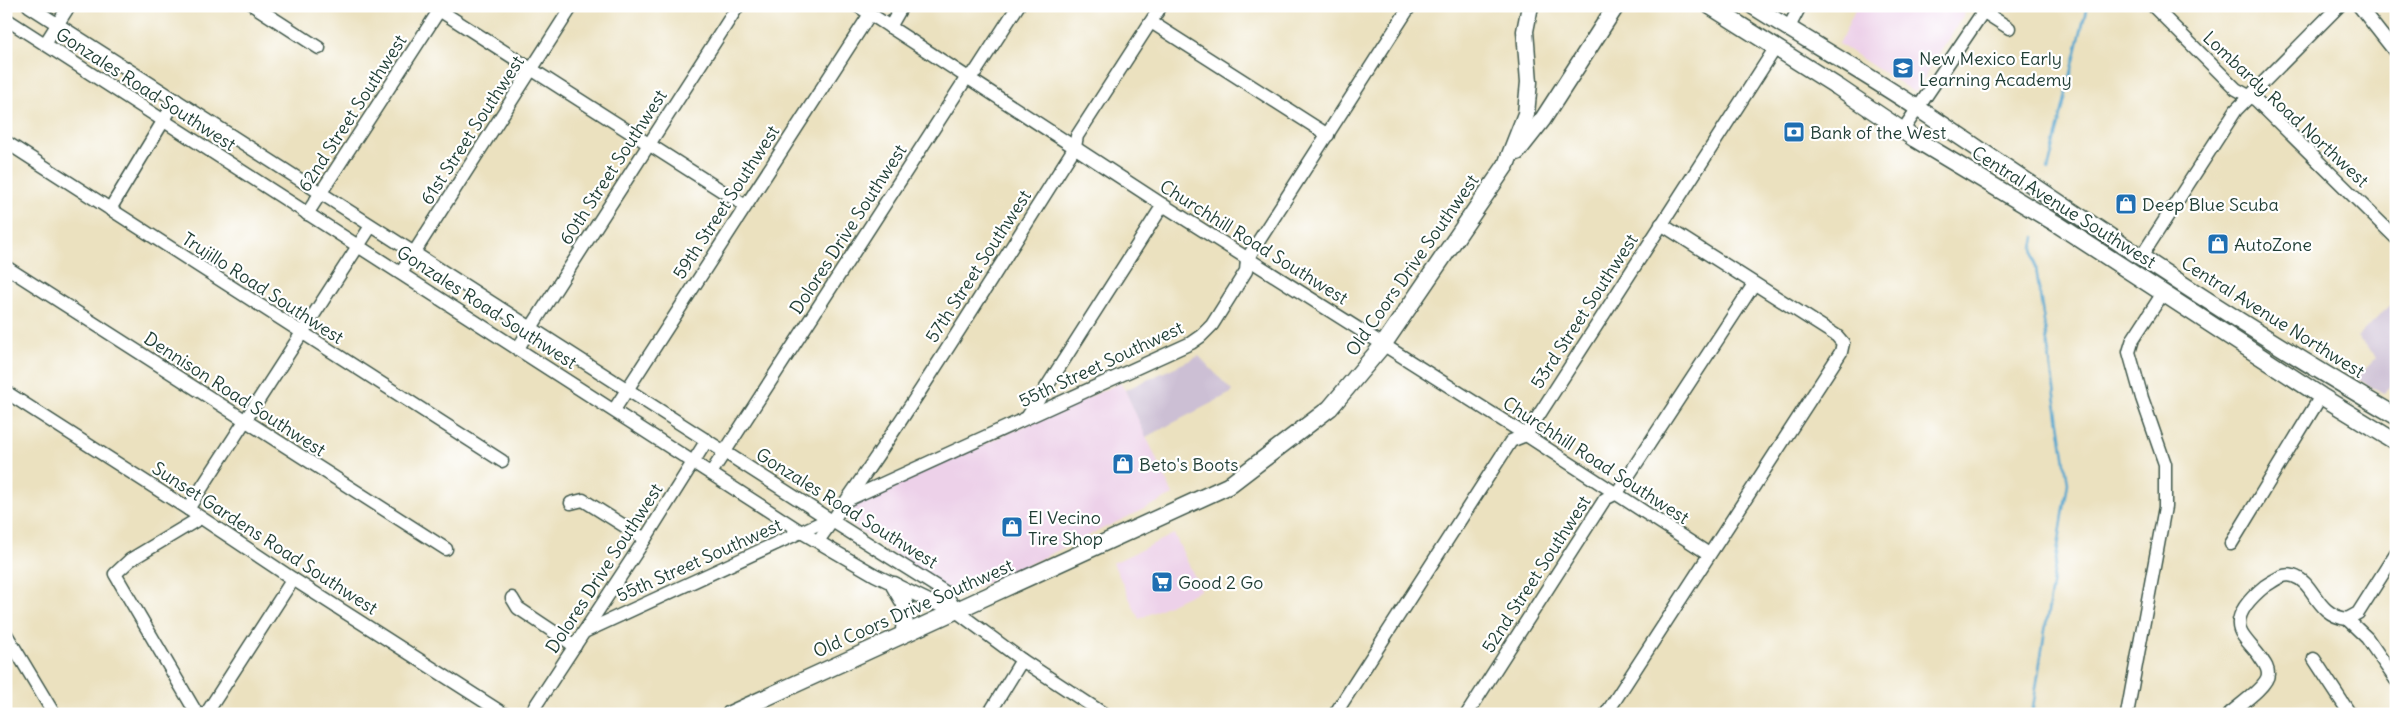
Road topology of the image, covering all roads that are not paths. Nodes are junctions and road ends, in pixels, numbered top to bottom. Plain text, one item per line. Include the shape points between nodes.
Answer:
1 (29, 6) edge
2 (69, 6) edge
3 (254, 6) edge
4 (572, 6) edge
5 (738, 6) edge
6 (858, 6) edge
7 (902, 6) edge
8 (1018, 6) edge
9 (1162, 6) edge
10 (1530, 6) edge
11 (1616, 6) edge
12 (1710, 6) edge
13 (1753, 6) edge
14 (1800, 6) edge
15 (2153, 6) edge
16 (2339, 6) edge
17 (2359, 6) edge
18 (440, 8) edge
19 (1404, 8) edge
20 (1986, 9) edge
21 (870, 14) junction
22 (6, 19) edge
23 (1151, 22) junction
24 (58, 25) junction
25 (890, 27) junction
26 (2009, 28) dead end
27 (1788, 29) junction
28 (45, 44) junction
29 (1776, 47) junction
30 (319, 48) dead end
31 (2396, 53) edge
32 (532, 70) junction
33 (967, 77) junction
34 (2249, 95) junction
35 (176, 100) junction
36 (1918, 109) junction
37 (164, 122) junction
38 (1903, 130) junction
39 (1328, 135) junction
40 (6, 142) edge
41 (649, 145) junction
42 (1075, 147) junction
43 (1506, 165) junction
44 (321, 192) junction
45 (744, 206) junction
46 (1163, 206) junction
47 (110, 209) junction
48 (307, 214) junction
49 (1661, 224) junction
50 (371, 226) junction
51 (2396, 238) edge
52 (358, 245) junction
53 (414, 253) junction
54 (2140, 257) junction
55 (1247, 258) junction
56 (6, 267) edge
57 (401, 273) junction
58 (1754, 284) junction
59 (2163, 293) junction
60 (531, 328) junction
61 (302, 334) junction
62 (1383, 345) junction
63 (518, 348) junction
64 (627, 390) junction
65 (6, 392) edge
66 (2321, 396) junction
67 (614, 410) junction
68 (1028, 416) junction
69 (2396, 416) edge
70 (245, 421) junction
71 (1526, 435) junction
72 (707, 440) junction
73 (2396, 442) edge
74 (725, 451) junction
75 (502, 461) dead end
76 (694, 462) junction
77 (711, 473) junction
78 (1617, 493) junction
79 (849, 499) junction
80 (571, 503) dead end
81 (188, 509) junction
82 (200, 518) junction
83 (830, 520) junction
84 (803, 533) junction
85 (645, 539) junction
86 (818, 541) junction
87 (2231, 544) dead end
88 (446, 549) dead end
89 (2396, 553) edge
90 (1709, 554) junction
91 (293, 579) junction
92 (894, 584) junction
93 (512, 598) dead end
94 (956, 611) junction
95 (2347, 619) junction
96 (584, 632) junction
97 (6, 634) edge
98 (904, 634) junction
99 (575, 646) junction
100 (2314, 659) dead end
101 (1022, 660) junction
102 (2396, 680) edge
103 (54, 714) edge
104 (197, 714) edge
105 (206, 714) edge
106 (504, 714) edge
107 (530, 714) edge
108 (730, 714) edge
109 (990, 714) edge
110 (1104, 714) edge
111 (1335, 714) edge
112 (1467, 714) edge
113 (1606, 714) edge
114 (2127, 714) edge
115 (2229, 714) edge
116 (2350, 714) edge

1 - 24 street, Gonzales Road Southwest
2 - 24 street
3 - 30 street
4 - 32 street, 61st Street Southwest
5 - 41 street, 60th Street Southwest
6 - 21 street, Churchhill Road Southwest
7 - 25 street
8 - 33 street, Dolores Drive Southwest via 976,71
9 - 23 street, 57th Street Southwest
10 - 43 main road, Old Coors Drive Southwest via 1525,31 1529,82 1526,114
11 - 43 main road via 1543,119
12 - 29 main road, Central Avenue Southwest
13 - 27 main road, Central Avenue Northwest
14 - 27 street
15 - 34 street, Lombardy Road Northwest via 2236,89
16 - 34 street
17 - 31 street
18 - 32 street
18 - 44 street, 62nd Street Southwest
19 - 39 street, 55th Street Southwest
20 - 26 street
20 - 36 street
21 - 25 street, Churchhill Road Southwest
21 - 45 street, 59th Street Southwest
22 - 28 street, Gonzales Road Southwest
23 - 39 street
23 - 42 street, 57th Street Southwest via 1077,136
24 - 28 street
24 - 35 street, Gonzales Road Southwest
25 - 33 street, Churchhill Road Southwest
27 - 36 main road, Central Avenue Northwest
28 - 37 street, Gonzales Road Southwest
29 - 38 main road, Central Avenue Southwest
29 - 49 street, 53rd Street Southwest
32 - 41 street
32 - 53 street, 61st Street Southwest
33 - 42 street, Churchhill Road Southwest
33 - 74 street, Dolores Drive Southwest
34 - 51 street, Lombardy Road Northwest
34 - 54 street
35 - 37 street
35 - 44 street, Gonzales Road Southwest
36 - 38 street
36 - 54 main road, Central Avenue Northwest
37 - 47 street
37 - 48 street, Gonzales Road Southwest
38 - 59 main road, Central Avenue Southwest
39 - 55 street, 55th Street Southwest
40 - 47 street, Trujillo Road Southwest
41 - 45 street
41 - 60 street, 60th Street Southwest
42 - 46 street, Churchhill Road Southwest
42 - 79 street, 57th Street Southwest
43 - 62 main road, Old Coors Drive Southwest
44 - 48 street, 62nd Street Southwest
44 - 50 street, Gonzales Road Southwest
45 - 64 street, 59th Street Southwest
46 - 55 street, Churchhill Road Southwest
46 - 68 street
47 - 61 street, Trujillo Road Southwest
48 - 52 street, Gonzales Road Southwest
49 - 58 street
49 - 71 street, 53rd Street Southwest
50 - 52 street
50 - 53 street, Gonzales Road Southwest
52 - 57 street, Gonzales Road Southwest
52 - 61 street
53 - 57 street, 61st Street Southwest
53 - 60 street, Gonzales Road Southwest
54 - 69 main road, Central Avenue Northwest via 2328,377
55 - 62 street, Churchhill Road Southwest
55 - 68 street, 55th Street Southwest via 1246,271 1212,325 1201,336
56 - 70 street, Dennison Road Southwest
57 - 63 street, Gonzales Road Southwest
58 - 78 street, 52nd Street Southwest
58 - 90 street via 1837,336 1843,343 1841,352
59 - 66 main road, Central Avenue Southwest
59 - 114 street via 2133,339 2129,352 2165,464 2166,488
60 - 63 street, 60th Street Southwest
60 - 64 street, Gonzales Road Southwest
61 - 70 street
61 - 75 street, Trujillo Road Southwest
62 - 71 street, Churchhill Road Southwest
62 - 94 main road, Old Coors Drive Southwest via 1330,408 1228,486
63 - 67 street, Gonzales Road Southwest
64 - 67 street, 59th Street Southwest
64 - 72 street, Gonzales Road Southwest
65 - 81 street, Sunset Gardens Road Southwest
66 - 73 main road, Central Avenue Southwest
66 - 87 street
67 - 76 street, Gonzales Road Southwest
68 - 79 street, 55th Street Southwest
70 - 81 street
70 - 88 street, Dennison Road Southwest
71 - 78 street, Churchhill Road Southwest
71 - 111 street, 53rd Street Southwest via 1511,441
72 - 74 street, Gonzales Road Southwest
72 - 76 street, Dolores Drive Southwest
74 - 77 street, Dolores Drive Southwest
74 - 83 street, Gonzales Road Southwest
76 - 77 street, Gonzales Road Southwest
76 - 85 street, Dolores Drive Southwest
77 - 84 street, Gonzales Road Southwest
78 - 90 street, Churchhill Road Southwest
78 - 112 street, 52nd Street Southwest via 1605,499
79 - 83 street, 57th Street Southwest
80 - 85 street via 583,500
81 - 82 street, Sunset Gardens Road Southwest
82 - 91 street, Sunset Gardens Road Southwest
82 - 104 street via 130,560 115,574
83 - 84 street, 55th Street Southwest
83 - 86 street, 57th Street Southwest
83 - 94 street, Gonzales Road Southwest via 945,592
84 - 86 street, Gonzales Road Southwest
84 - 96 street, 55th Street Southwest
85 - 96 street, Dolores Drive Southwest
86 - 92 street, Gonzales Road Southwest
89 - 95 street via 2358,613
90 - 113 street
91 - 105 street
91 - 106 street, Sunset Gardens Road Southwest
92 - 94 street, Gonzales Road Southwest
92 - 98 main road via 905,604
93 - 99 street via 518,608
94 - 98 main road, Old Coors Drive Southwest
94 - 101 street, Gonzales Road Southwest
95 - 102 street via 2367,638
95 - 115 street via 2330,615 2302,581 2292,575 2281,576 2254,594 2240,620 2240,630 2267,667 2268,676 2264,684
96 - 99 street, Dolores Drive Southwest
97 - 103 street
98 - 108 main road, Old Coors Drive Southwest
99 - 107 street, Dolores Drive Southwest
100 - 116 street
101 - 109 street
101 - 110 street, Gonzales Road Southwest

